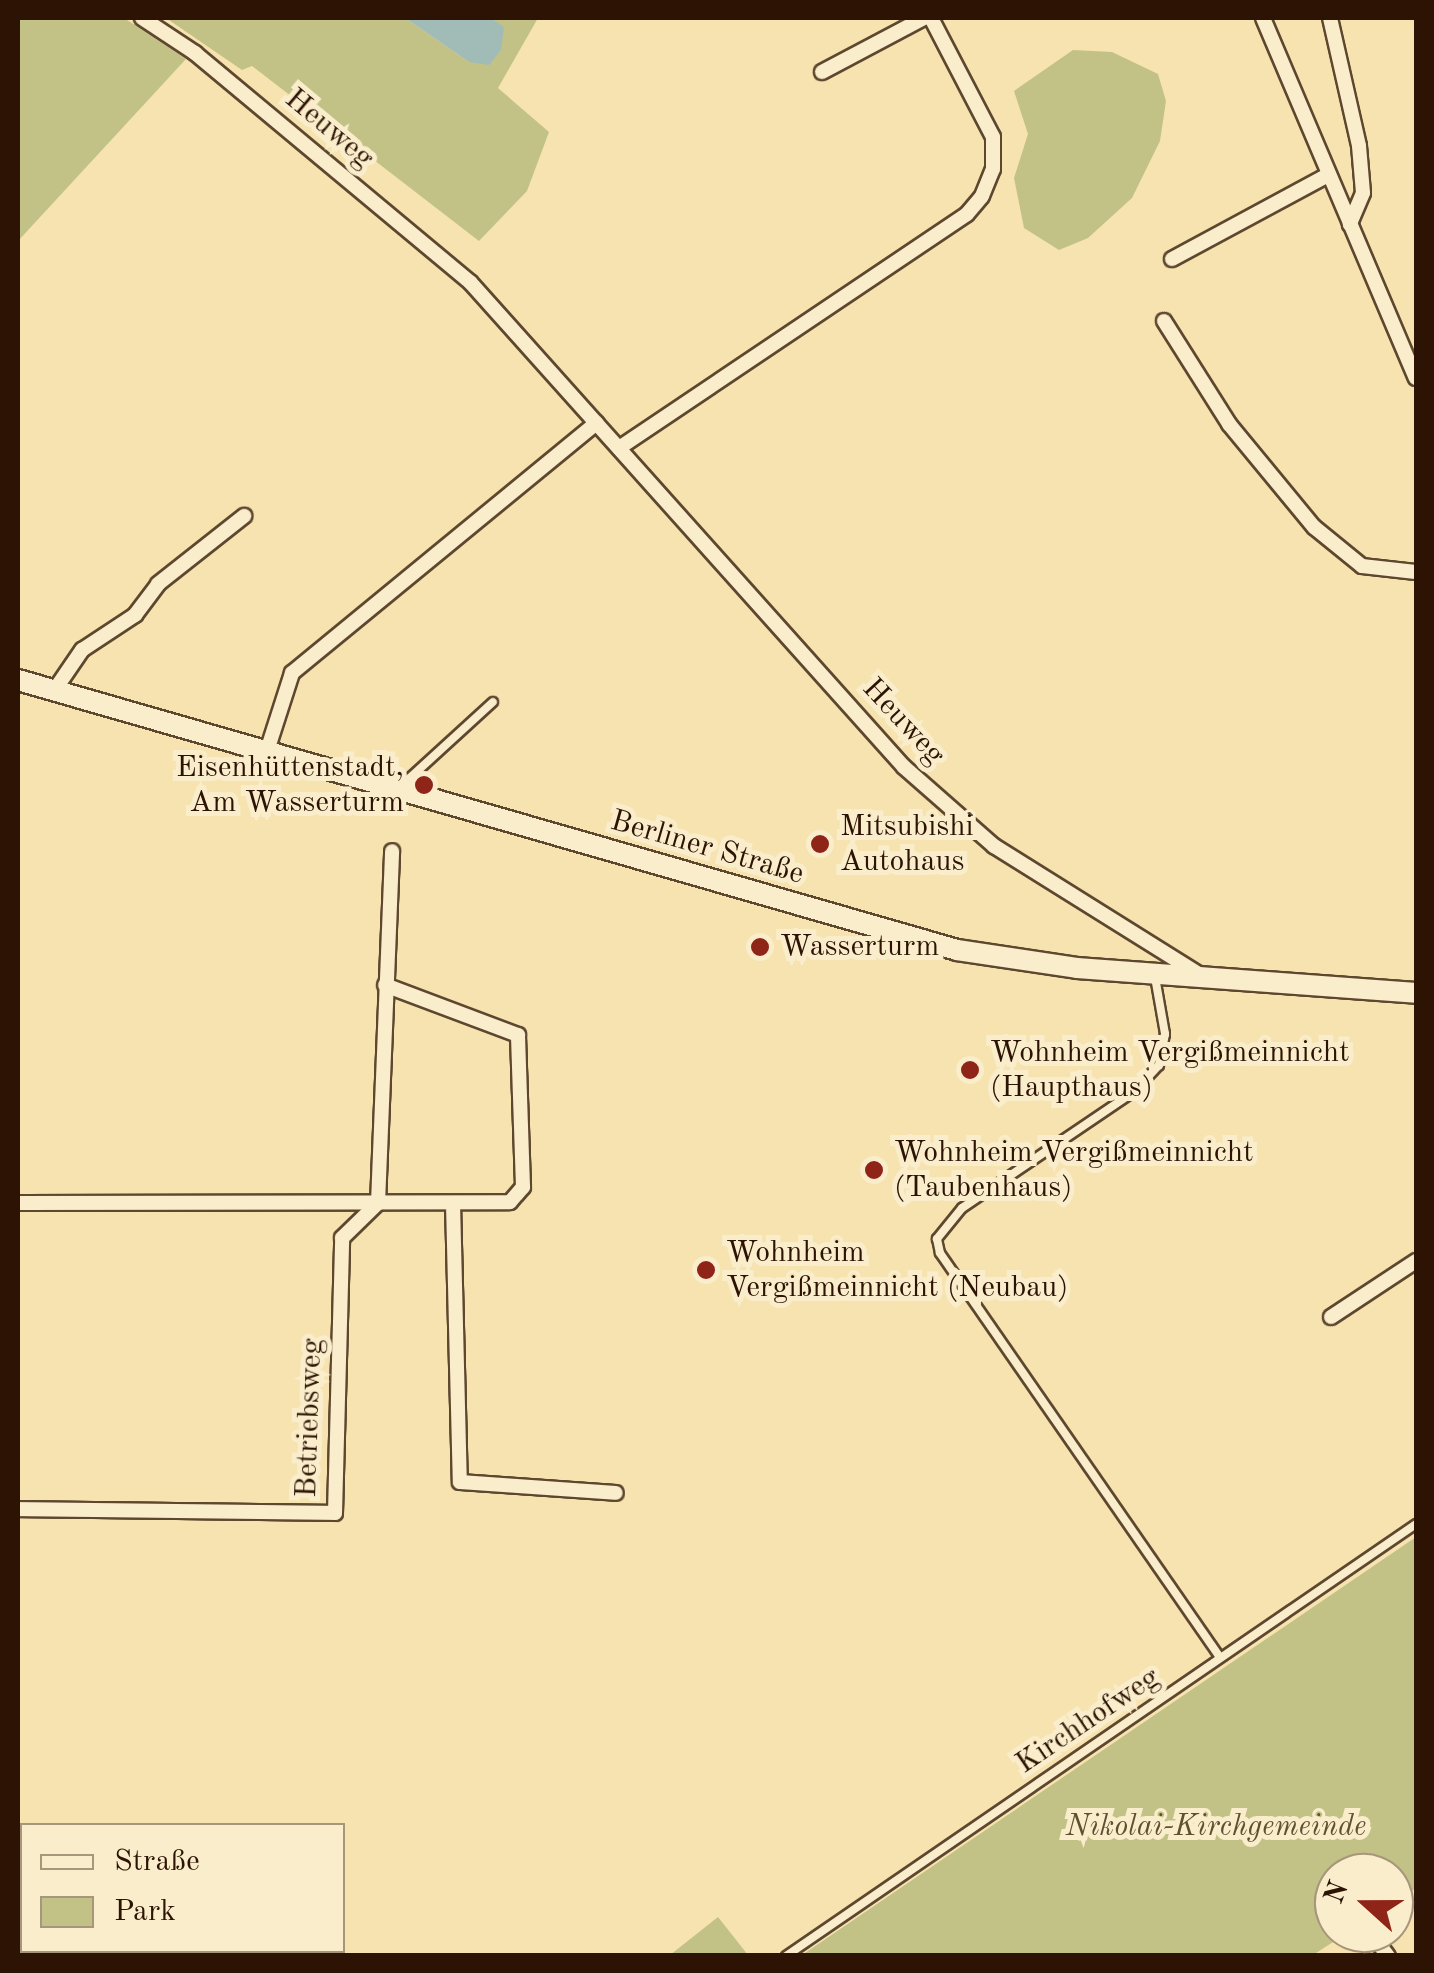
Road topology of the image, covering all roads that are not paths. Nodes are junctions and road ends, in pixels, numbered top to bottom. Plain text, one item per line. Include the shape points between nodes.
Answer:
1 (142, 18) edge
2 (928, 18) edge
3 (1263, 18) edge
4 (1330, 18) edge
5 (822, 72) dead end
6 (1328, 175) junction
7 (1350, 224) junction
8 (1172, 258) dead end
9 (1164, 321) dead end
10 (1416, 378) edge
11 (596, 423) junction
12 (619, 448) junction
13 (244, 516) dead end
14 (1416, 572) edge
15 (18, 680) edge
16 (54, 691) junction
17 (493, 702) dead end
18 (266, 751) junction
19 (399, 788) junction
20 (392, 851) dead end
21 (1154, 971) junction
22 (1197, 973) junction
23 (385, 985) junction
24 (1416, 992) edge
25 (453, 1202) junction
26 (378, 1203) junction
27 (18, 1204) edge
28 (1416, 1260) edge
29 (1331, 1317) dead end
30 (616, 1493) dead end
31 (18, 1509) edge
32 (1416, 1524) edge
33 (1220, 1658) junction
34 (786, 1956) edge

1 - 11 street, Heuweg via 195,54 470,282
2 - 5 street
2 - 12 street via 994,138 993,169 982,196 967,214
3 - 6 street
4 - 7 street via 1359,146 1363,193
6 - 7 street
6 - 8 street
7 - 10 street
9 - 14 street via 1228,424 1314,526 1362,566
11 - 12 street, Heuweg
11 - 18 street via 292,673
12 - 22 street, Heuweg via 904,767 994,846
13 - 16 street via 158,584 135,615 82,650
15 - 16 main road, Berliner Straße
16 - 18 main road, Berliner Straße
17 - 19 lane
18 - 19 main road, Berliner Straße
19 - 21 main road, Berliner Straße via 957,950 1077,968
20 - 23 street
21 - 22 main road, Berliner Straße
21 - 33 lane via 1165,1034 1159,1065 1135,1091 962,1208 937,1239 940,1254
22 - 24 main road, Berliner Straße
23 - 25 street via 518,1035 523,1187 510,1202
23 - 26 street
25 - 26 street
25 - 30 street via 460,1482
26 - 27 street
26 - 31 street, Betriebsweg via 342,1238 335,1513
28 - 29 street
32 - 33 lane, Kirchhofweg
33 - 34 lane, Kirchhofweg

